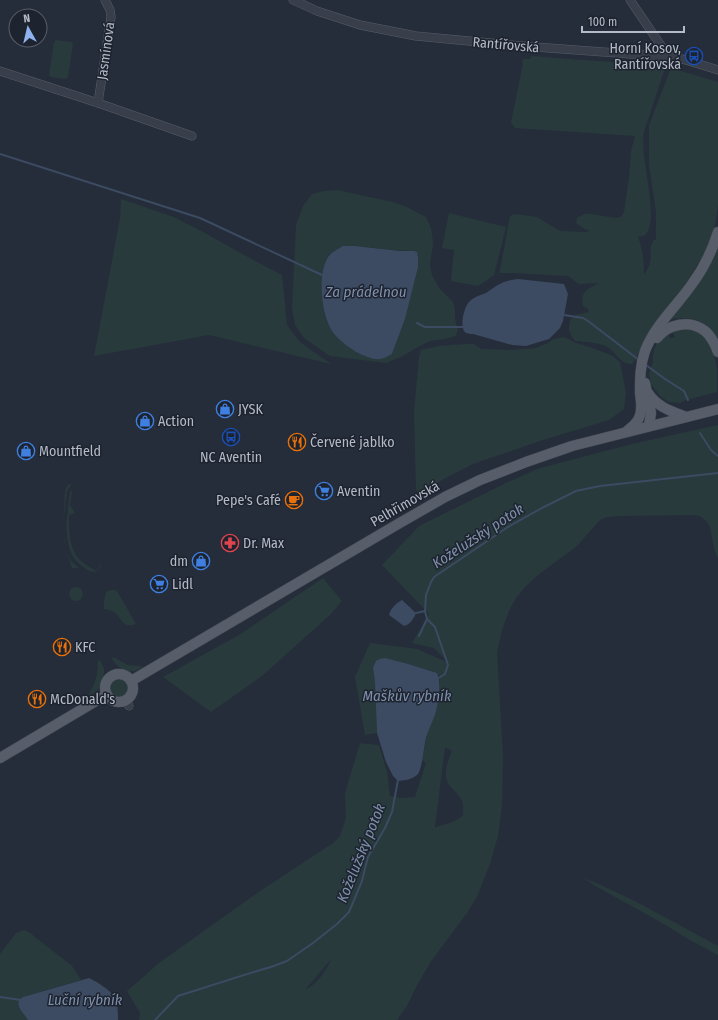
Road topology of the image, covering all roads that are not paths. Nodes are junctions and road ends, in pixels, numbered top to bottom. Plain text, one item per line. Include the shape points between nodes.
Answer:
1 (105, 0) edge
2 (630, 0) edge
3 (296, 1) edge
4 (665, 57) junction
5 (718, 70) edge
6 (0, 71) edge
7 (98, 103) junction
8 (192, 136) dead end
9 (718, 232) edge
10 (718, 352) edge
11 (647, 353) junction
12 (643, 367) junction
13 (646, 389) junction
14 (718, 409) edge
15 (641, 413) junction
16 (686, 417) junction
17 (648, 426) junction
18 (626, 432) junction
19 (131, 681) junction
20 (106, 696) junction
21 (0, 758) edge

1 - 7 street, Jasmínová via 111,17
2 - 4 street via 664,50
3 - 4 street, Rantířovská via 360,25 416,36
4 - 5 street, Rantířovská via 686,60
6 - 7 street
7 - 8 street
9 - 11 main road via 698,276 651,338
10 - 11 main road via 706,331 687,324 664,330
11 - 12 main road
12 - 13 main road
12 - 15 main road via 640,377
13 - 16 main road via 659,405
13 - 17 main road via 651,413
14 - 16 main road, Pelhřimovská
15 - 17 main road
15 - 18 main road via 636,424
16 - 17 main road, Pelhřimovská
17 - 18 main road, Pelhřimovská
18 - 19 main road, Pelhřimovská via 553,452 464,487
19 - 20 main road via 122,674 110,676 104,687
19 - 20 main road via 133,692 127,703 115,702
20 - 21 main road

